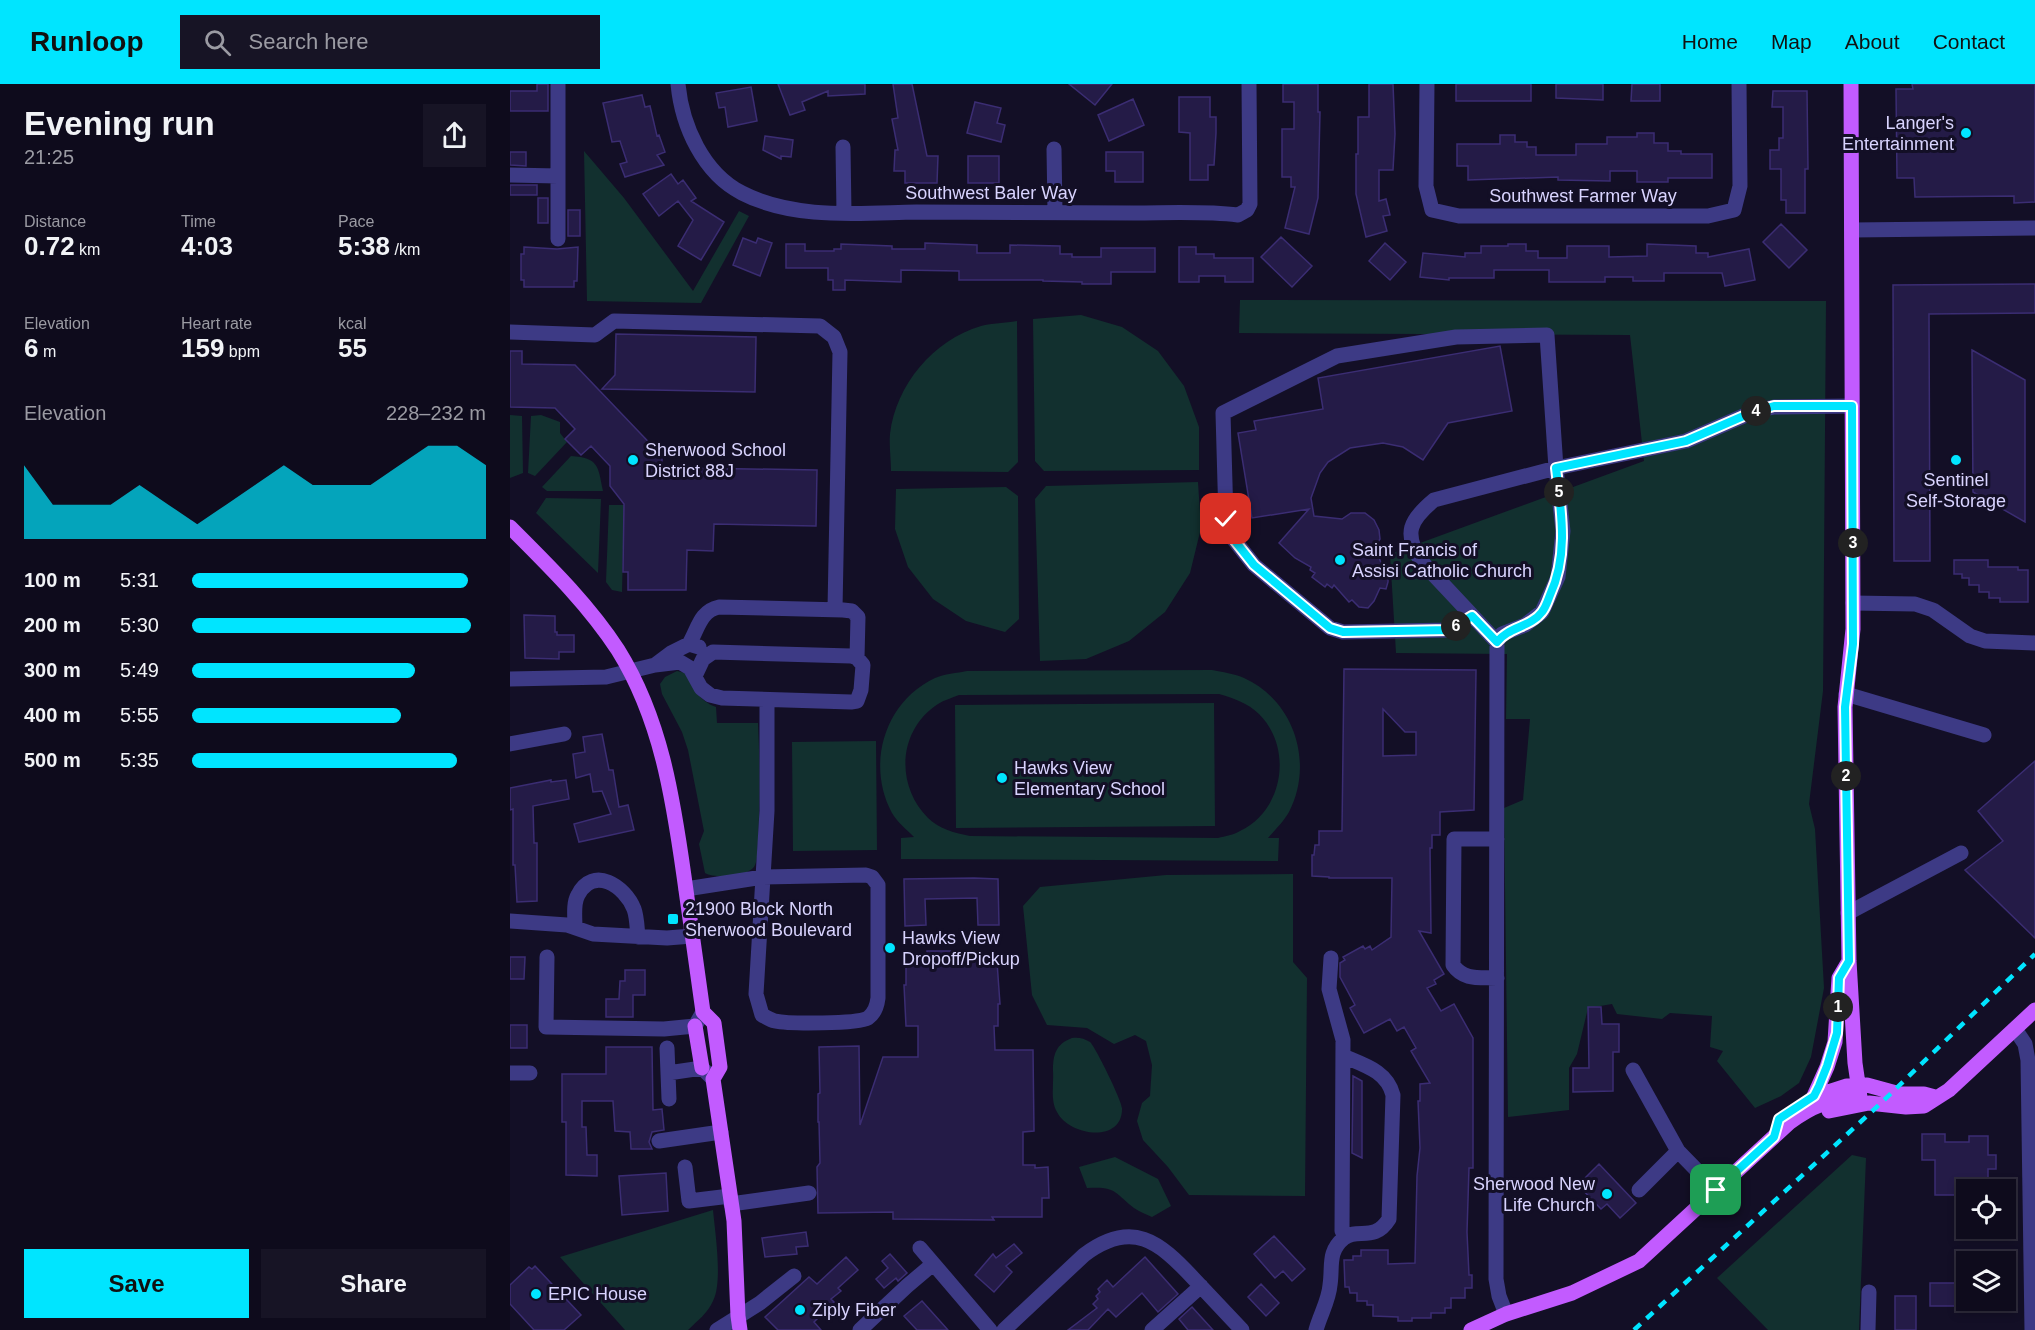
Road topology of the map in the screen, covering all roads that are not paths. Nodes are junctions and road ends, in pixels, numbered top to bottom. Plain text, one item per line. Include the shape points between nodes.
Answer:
1 (558, 84) edge
2 (678, 84) edge
3 (1249, 84) edge
4 (1427, 84) edge
5 (1739, 84) edge
6 (1851, 84) edge
7 (843, 147) dead end
8 (1054, 149) dead end
9 (510, 176) edge
10 (558, 176) junction
11 (1055, 212) junction
12 (844, 213) junction
13 (2035, 228) edge
14 (1852, 230) junction
15 (558, 239) dead end
16 (510, 332) edge
17 (1852, 406) junction
18 (1556, 468) junction
19 (510, 527) edge
20 (1853, 603) junction
21 (835, 609) junction
22 (1472, 616) junction
23 (1497, 642) junction
24 (2035, 643) edge
25 (689, 644) junction
26 (713, 652) junction
27 (856, 657) junction
28 (655, 665) junction
29 (630, 672) junction
30 (695, 676) junction
31 (510, 679) edge
32 (1846, 694) junction
33 (767, 700) junction
34 (564, 734) dead end
35 (1984, 735) dead end
36 (510, 744) edge
37 (1497, 839) junction
38 (1961, 853) dead end
39 (763, 877) junction
40 (686, 889) junction
41 (1848, 913) junction
42 (510, 921) edge
43 (575, 927) junction
44 (692, 936) junction
45 (638, 937) junction
46 (547, 957) dead end
47 (1331, 958) dead end
48 (1849, 961) junction
49 (1497, 978) junction
50 (2035, 1010) edge
51 (703, 1012) junction
52 (695, 1026) junction
53 (2015, 1029) junction
54 (667, 1048) dead end
55 (1343, 1056) junction
56 (1633, 1070) dead end
57 (510, 1073) edge
58 (530, 1073) dead end
59 (668, 1073) junction
60 (708, 1074) junction
61 (1858, 1085) junction
62 (1814, 1096) junction
63 (1935, 1097) junction
64 (669, 1099) dead end
65 (1861, 1104) junction
66 (721, 1132) junction
67 (1774, 1137) junction
68 (659, 1141) dead end
69 (1678, 1151) junction
70 (685, 1167) dead end
71 (1639, 1190) dead end
72 (1716, 1190) junction
73 (809, 1193) dead end
74 (731, 1200) junction
75 (1346, 1236) junction
76 (920, 1248) dead end
77 (933, 1264) junction
78 (794, 1276) dead end
79 (1201, 1286) junction
80 (1869, 1292) dead end
81 (1506, 1314) junction
82 (739, 1323) edge
83 (717, 1330) edge
84 (860, 1330) edge
85 (990, 1330) edge
86 (1004, 1330) edge
87 (1152, 1330) edge
88 (1242, 1330) edge
89 (1316, 1330) edge
90 (1471, 1330) edge
91 (1868, 1330) edge
92 (2031, 1330) edge

1 - 10 street
2 - 12 street, Southwest Baler Way via 693,141 728,184 769,205
3 - 11 street, Southwest Baler Way via 1247,210 1238,215
4 - 5 street, Southwest Farmer Way via 1426,186 1432,210 1460,216 1708,216 1734,210 1740,186
6 - 14 main road
7 - 12 street
8 - 11 street
9 - 10 street
10 - 15 street
11 - 12 street, Southwest Baler Way
13 - 14 street
14 - 17 main road
16 - 21 street via 595,335 614,321 820,326 834,337 840,352
17 - 18 street via 1774,406 1686,441
17 - 20 main road
18 - 22 street via 1434,501 1418,513 1411,528 1411,546
18 - 22 street via 1548,335 1456,337 1337,356 1223,413 1226,519 1231,536 1254,565 1330,628 1343,632 1449,630
18 - 23 street via 1563,531 1558,577 1542,612 1525,625 1502,634
19 - 29 main road via 588,608
20 - 24 street via 1915,604 1933,609 1977,639
20 - 32 main road via 1853,644
21 - 25 street via 710,609
21 - 27 street via 852,611 858,616
22 - 23 street
23 - 37 street
25 - 26 street
25 - 28 street
26 - 27 street
26 - 30 street via 703,659
27 - 33 street via 863,665 857,701
28 - 29 street
28 - 30 street via 680,662
29 - 31 street via 606,677
29 - 40 main road via 663,755
30 - 33 street via 710,695
32 - 35 street
32 - 41 main road
33 - 39 street
34 - 36 street
37 - 49 street
37 - 49 street via 1454,839 1454,964 1459,973 1469,977
38 - 41 street
39 - 39 street via 756,994 762,1015 774,1021 793,1022 860,1022 871,1016 878,998 878,885 872,877
39 - 40 street
40 - 44 main road
41 - 48 main road
42 - 43 street
43 - 45 street via 593,934
43 - 45 street via 576,897 584,886 606,881 625,893 634,910
44 - 45 street
44 - 51 main road
46 - 52 street via 546,1027
47 - 55 street via 1329,989 1343,1040
48 - 61 main road
48 - 62 main road via 1839,978 1835,1042
49 - 81 street via 1496,1279
50 - 53 main road
51 - 52 street
51 - 60 main road via 714,1023 720,1067
52 - 60 main road
53 - 63 main road via 1954,1086
53 - 92 street via 2025,1044 2028,1060
54 - 59 street
55 - 75 street via 1342,1231
55 - 75 street via 1380,1073 1390,1084 1393,1095 1389,1219 1377,1232
56 - 69 street
57 - 58 street
59 - 60 street
59 - 64 street
60 - 66 main road
61 - 62 main road
61 - 63 main road
61 - 65 main road
61 - 67 main road via 1846,1097 1804,1113
62 - 67 main road via 1779,1119
63 - 65 main road via 1924,1106
65 - 67 main road via 1821,1115 1790,1136
66 - 68 street
66 - 74 main road
67 - 72 main road
69 - 71 street
69 - 72 street
70 - 74 street via 689,1201
72 - 81 main road via 1631,1265 1572,1293
73 - 74 street
74 - 82 main road
75 - 89 street via 1330,1259 1330,1286
76 - 77 street
77 - 84 street
77 - 85 street
78 - 82 street
79 - 86 street via 1156,1243 1142,1238 1111,1239 1090,1250
79 - 87 street
79 - 88 street
80 - 91 street
81 - 90 main road
82 - 83 street

